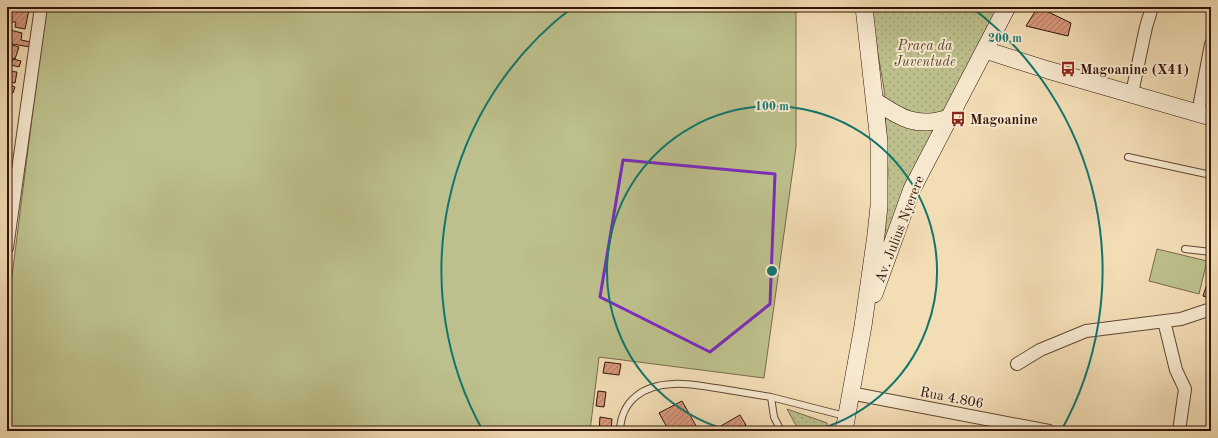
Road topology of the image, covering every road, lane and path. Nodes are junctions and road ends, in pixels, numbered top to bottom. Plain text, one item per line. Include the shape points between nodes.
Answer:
1 (40, 7) edge
2 (864, 7) edge
3 (1007, 7) edge
4 (1152, 7) edge
5 (1211, 44) edge
6 (989, 51) junction
7 (1132, 93) junction
8 (875, 101) junction
9 (1204, 115) edge
10 (949, 118) junction
11 (1128, 157) dead end
12 (1211, 175) edge
13 (7, 248) edge
14 (1185, 249) dead end
15 (1211, 252) edge
16 (1211, 309) edge
17 (1164, 320) junction
18 (863, 326) junction
19 (1017, 364) dead end
20 (850, 393) junction
21 (771, 397) junction
22 (845, 424) edge
23 (1010, 427) edge
24 (620, 431) edge
25 (781, 431) edge
26 (1049, 431) edge
27 (1179, 431) edge

1 - 13 street
2 - 8 main road, Av. Julius Nyerere
3 - 6 main road, Av. Julius Nyerere
4 - 7 street
5 - 9 street
6 - 7 main road
6 - 10 main road, Av. Julius Nyerere
7 - 9 main road
8 - 10 main road via 905,119 936,122
8 - 18 main road, Av. Julius Nyerere via 879,142 879,206
10 - 18 main road, Av. Julius Nyerere via 912,188
11 - 12 lane
14 - 15 lane
16 - 17 street
17 - 19 street via 1086,331 1040,350
17 - 27 street via 1176,370 1185,389
18 - 20 main road, Av. Julius Nyerere
20 - 22 main road, Av. Julius Nyerere
20 - 23 street, Rua 4.806
21 - 22 lane
21 - 24 lane via 697,385 673,384 655,387 640,392 627,405 620,422
21 - 25 lane via 774,417
23 - 26 street, Rua 4.806

